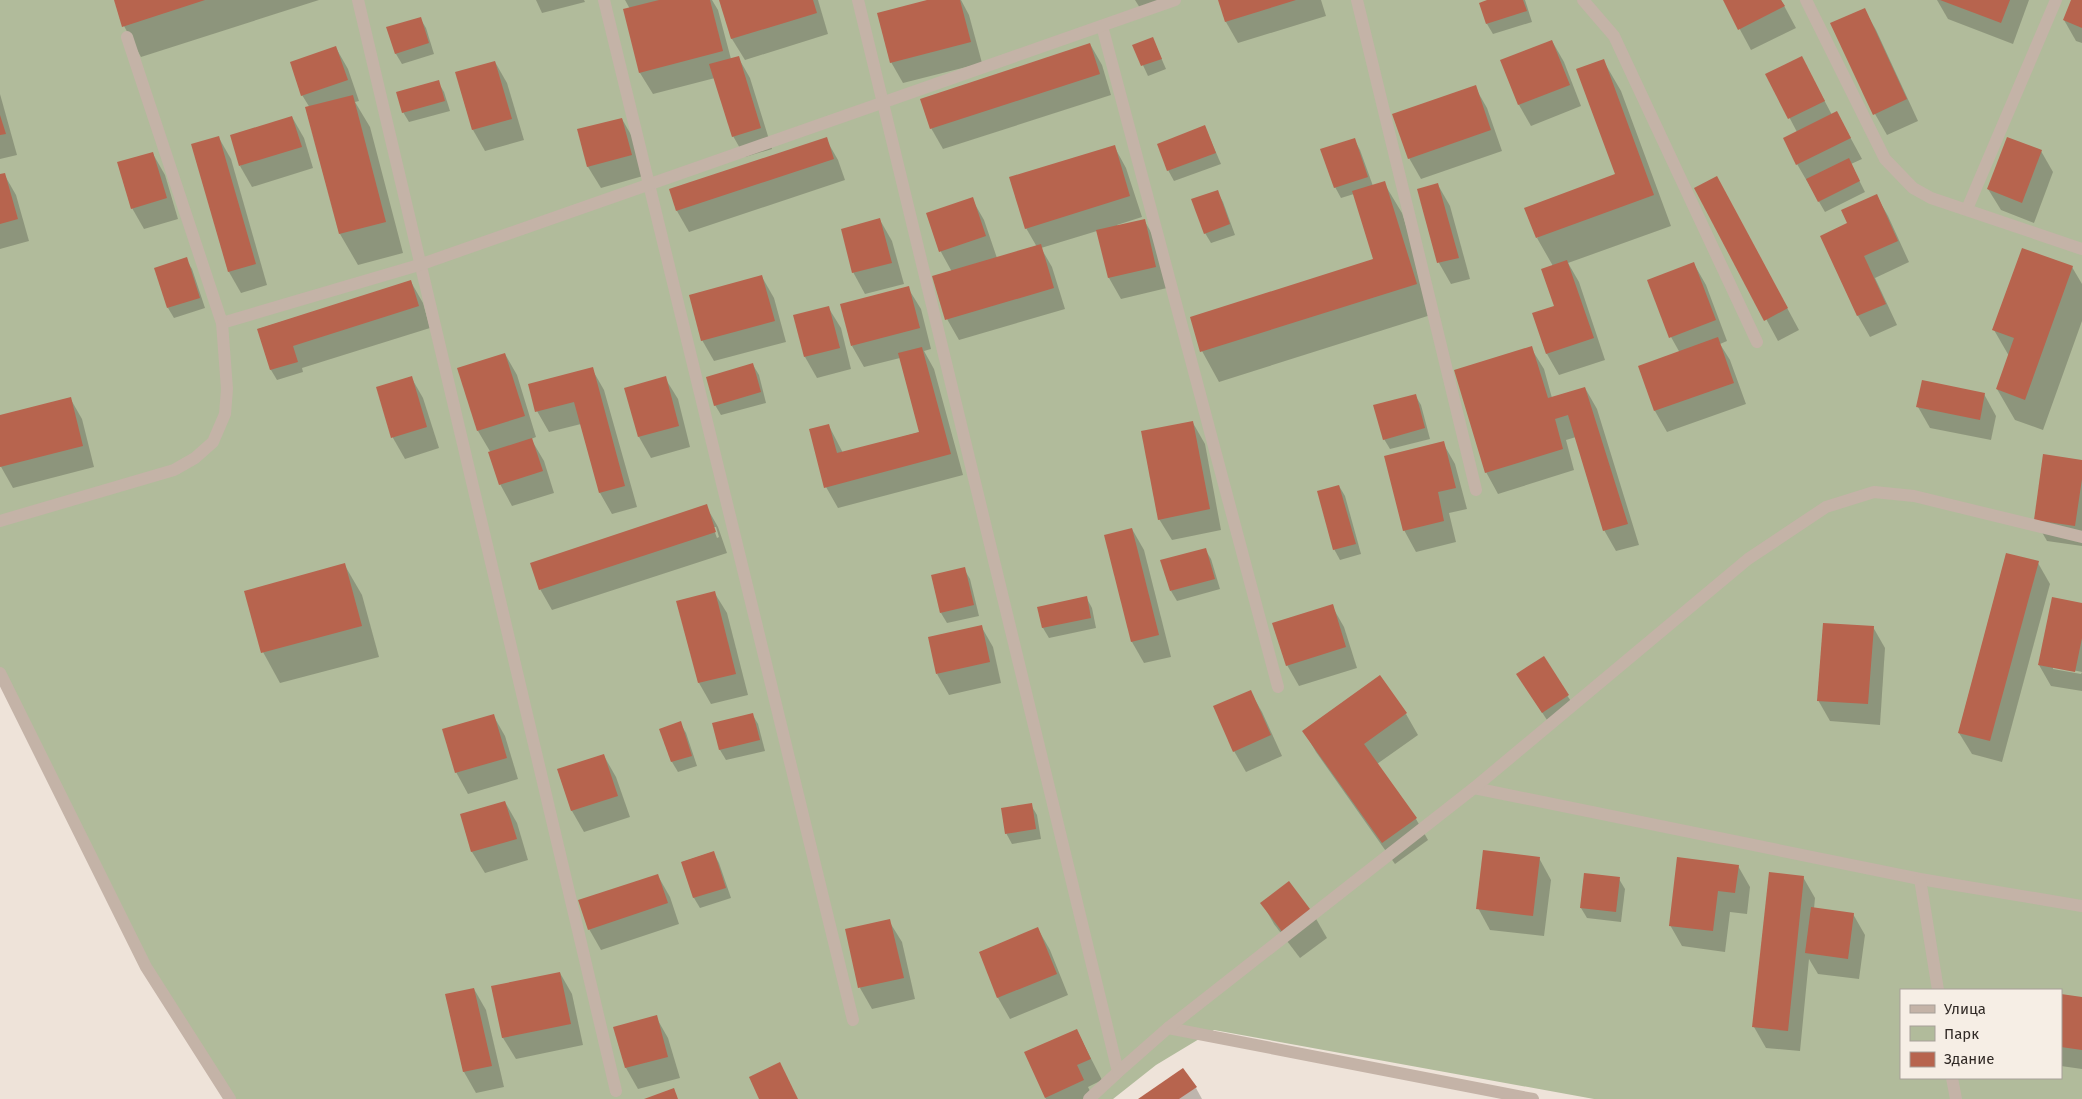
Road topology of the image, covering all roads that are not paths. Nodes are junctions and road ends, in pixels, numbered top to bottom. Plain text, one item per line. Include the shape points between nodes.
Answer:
1 (358, 0) edge
2 (604, 0) edge
3 (858, 0) edge
4 (1175, 0) edge
5 (1357, 0) edge
6 (1583, 0) edge
7 (1806, 0) edge
8 (2056, 0) edge
9 (1102, 26) junction
10 (127, 37) dead end
11 (883, 102) junction
12 (649, 184) junction
13 (1966, 210) junction
14 (2082, 249) edge
15 (419, 264) junction
16 (222, 323) junction
17 (1757, 342) dead end
18 (1476, 490) dead end
19 (0, 521) edge
20 (2082, 537) edge
21 (0, 673) edge
22 (1278, 687) dead end
23 (1474, 788) junction
24 (1920, 879) junction
25 (2082, 906) edge
26 (1938, 989) edge
27 (853, 1020) dead end
28 (1168, 1028) junction
29 (1118, 1072) junction
30 (1952, 1079) edge
31 (616, 1091) dead end
32 (230, 1099) edge
33 (1089, 1099) edge
34 (1533, 1099) edge
35 (1956, 1099) edge

1 - 15 lane
2 - 12 lane
3 - 11 lane
4 - 9 lane
5 - 18 lane
6 - 17 lane via 1614,36
7 - 13 lane via 1885,159 1913,188
8 - 13 lane
9 - 11 lane
9 - 22 lane
10 - 16 lane
11 - 12 lane
11 - 29 lane
12 - 15 lane
12 - 27 lane
13 - 14 lane
15 - 16 lane
15 - 31 lane
16 - 19 lane via 227,389 225,414 212,442 195,458 174,470
20 - 23 lane via 1914,496 1874,492 1826,507 1748,559
21 - 32 lane via 146,967
23 - 24 lane
23 - 28 lane
24 - 25 lane
24 - 26 lane
28 - 29 lane
28 - 34 lane
29 - 33 lane
30 - 35 lane

